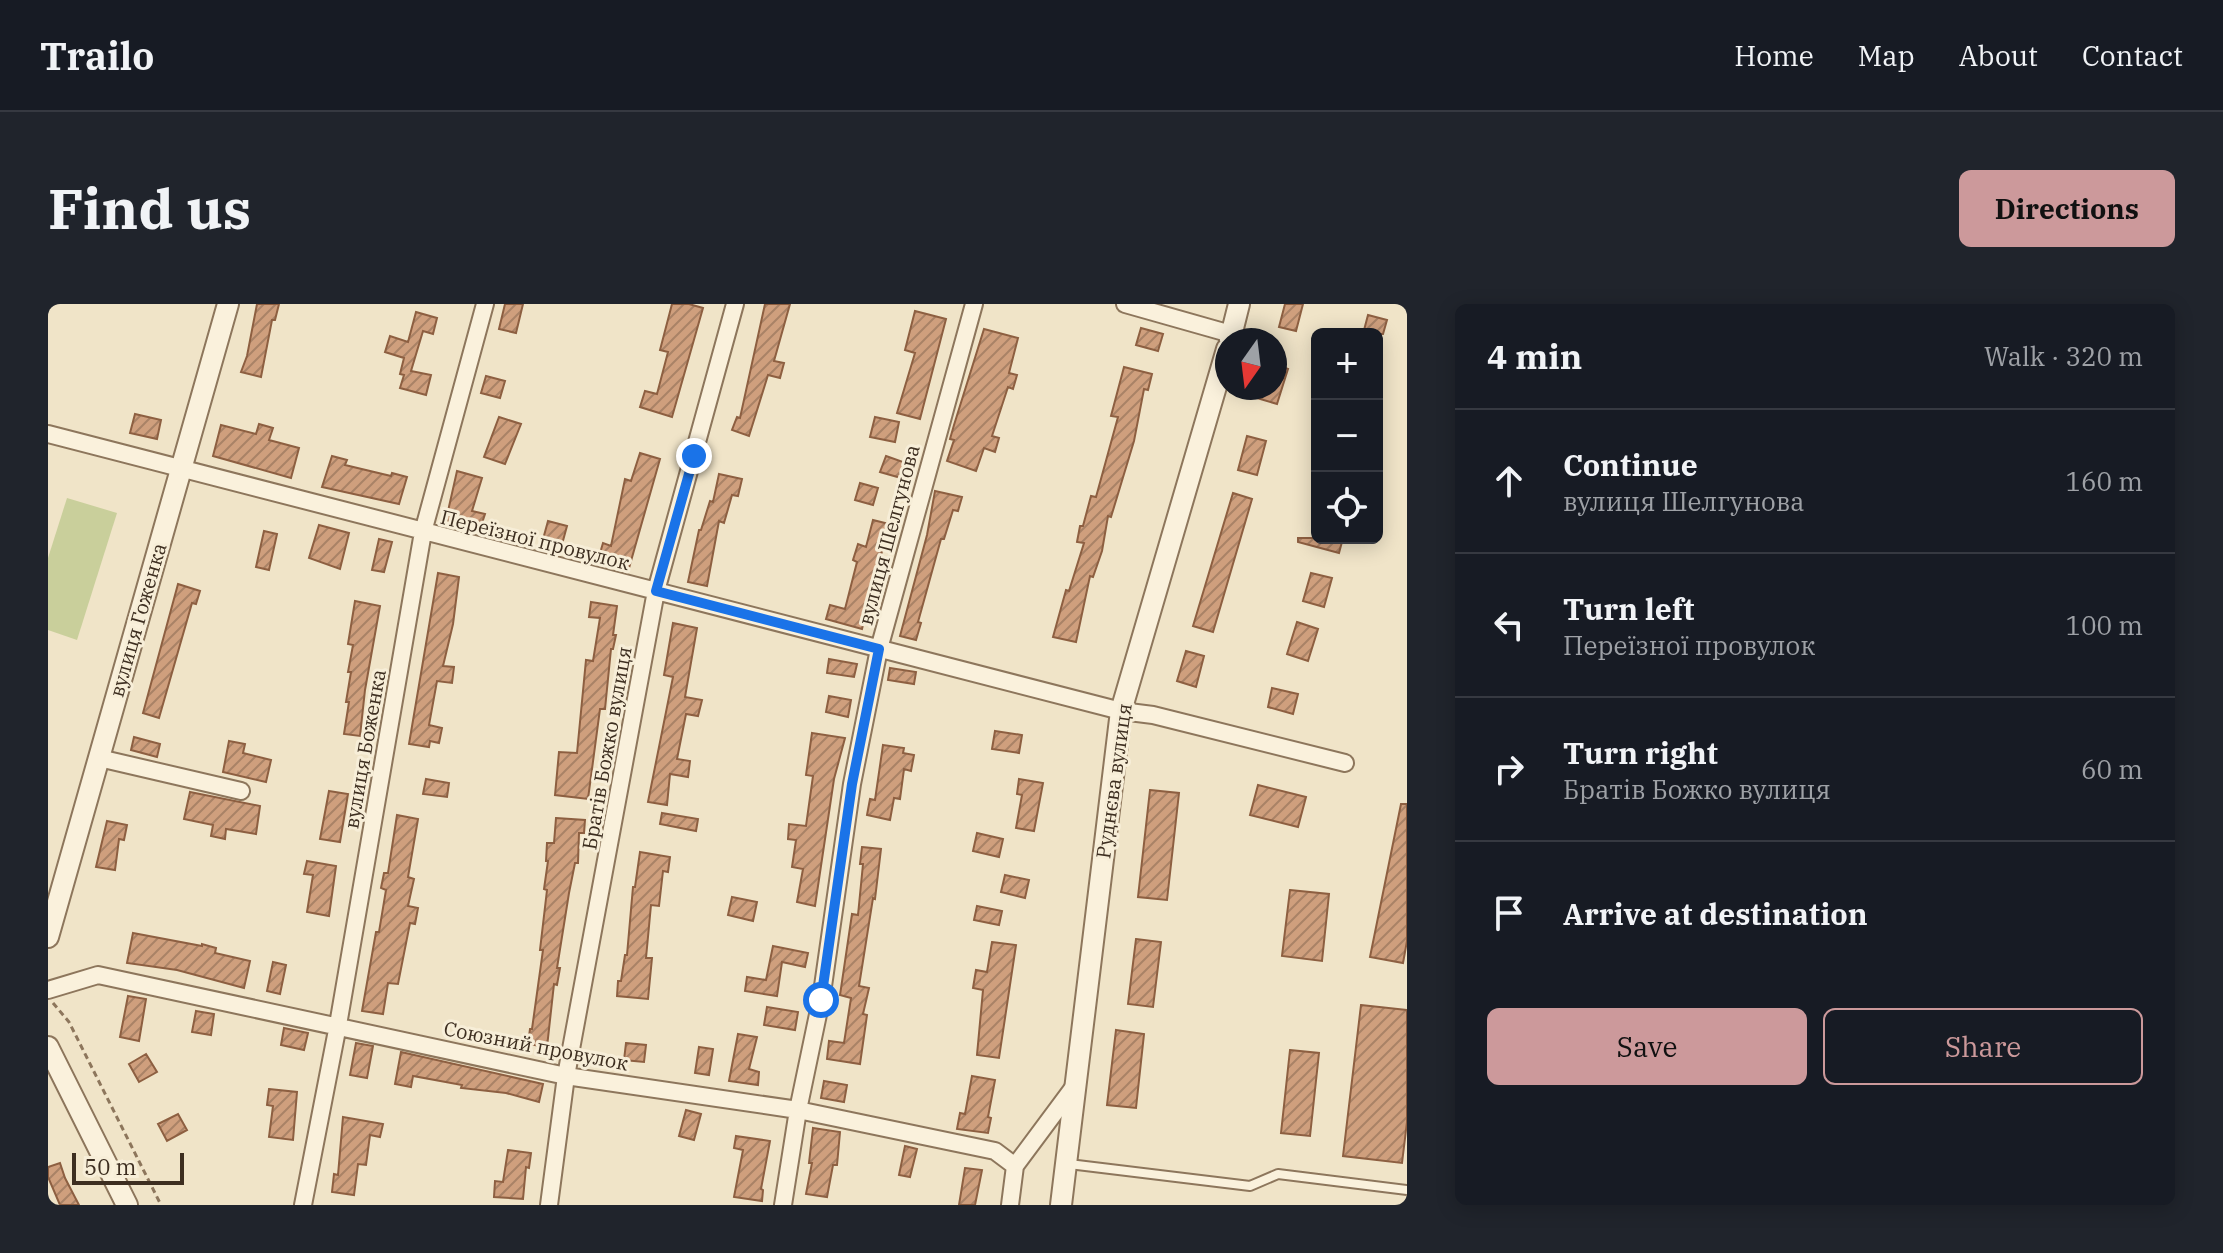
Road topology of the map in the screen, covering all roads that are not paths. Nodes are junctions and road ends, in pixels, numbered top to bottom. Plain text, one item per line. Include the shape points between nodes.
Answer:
1 (228, 304) edge
2 (485, 304) edge
3 (735, 304) edge
4 (974, 304) edge
5 (1125, 304) edge
6 (1239, 304) edge
7 (1233, 328) edge
8 (1215, 336) edge
9 (1215, 389) edge
10 (48, 434) edge
11 (182, 468) junction
12 (423, 532) junction
13 (656, 591) junction
14 (879, 649) junction
15 (1121, 711) junction
16 (99, 758) junction
17 (1345, 763) dead end
18 (241, 791) dead end
19 (48, 937) edge
20 (48, 990) edge
21 (338, 1025) junction
22 (48, 1047) edge
23 (566, 1076) junction
24 (1076, 1084) junction
25 (798, 1110) junction
26 (1066, 1164) junction
27 (1015, 1166) junction
28 (1407, 1190) edge
29 (127, 1205) edge
30 (303, 1205) edge
31 (549, 1205) edge
32 (783, 1205) edge
33 (1010, 1205) edge
34 (1061, 1205) edge

1 - 11 street, вулиця Гоженка
2 - 12 street, вулиця Боженка
3 - 13 street, Братів Божко вулиця
4 - 14 street, вулиця Шелгунова
5 - 8 street
6 - 7 street, Руднєва вулиця
9 - 15 street, Руднєва вулиця
10 - 11 street, Переїзної провулок
11 - 12 street, Переїзної провулок
11 - 16 street, вулиця Гоженка
12 - 13 street, Переїзної провулок
12 - 21 street, вулиця Боженка
13 - 14 street, Переїзної провулок
13 - 23 street, Братів Божко вулиця
14 - 15 street, Переїзної провулок
14 - 25 street, вулиця Шелгунова
15 - 17 street, Переїзної провулок
15 - 24 street, Руднєва вулиця
16 - 18 street
16 - 19 street, вулиця Гоженка
20 - 21 street, Союзний провулок via 98,975
21 - 23 street, Союзний провулок
21 - 30 street, вулиця Боженка
22 - 29 street
23 - 25 street, Союзний провулок
23 - 31 street, Братів Божко вулиця
24 - 26 street
24 - 27 street, Руднєва вулиця
25 - 27 street, Союзний провулок via 995,1151
25 - 32 street, вулиця Шелгунова
26 - 28 lane via 1250,1186 1278,1174
26 - 34 street
27 - 33 street, Руднєва вулиця

